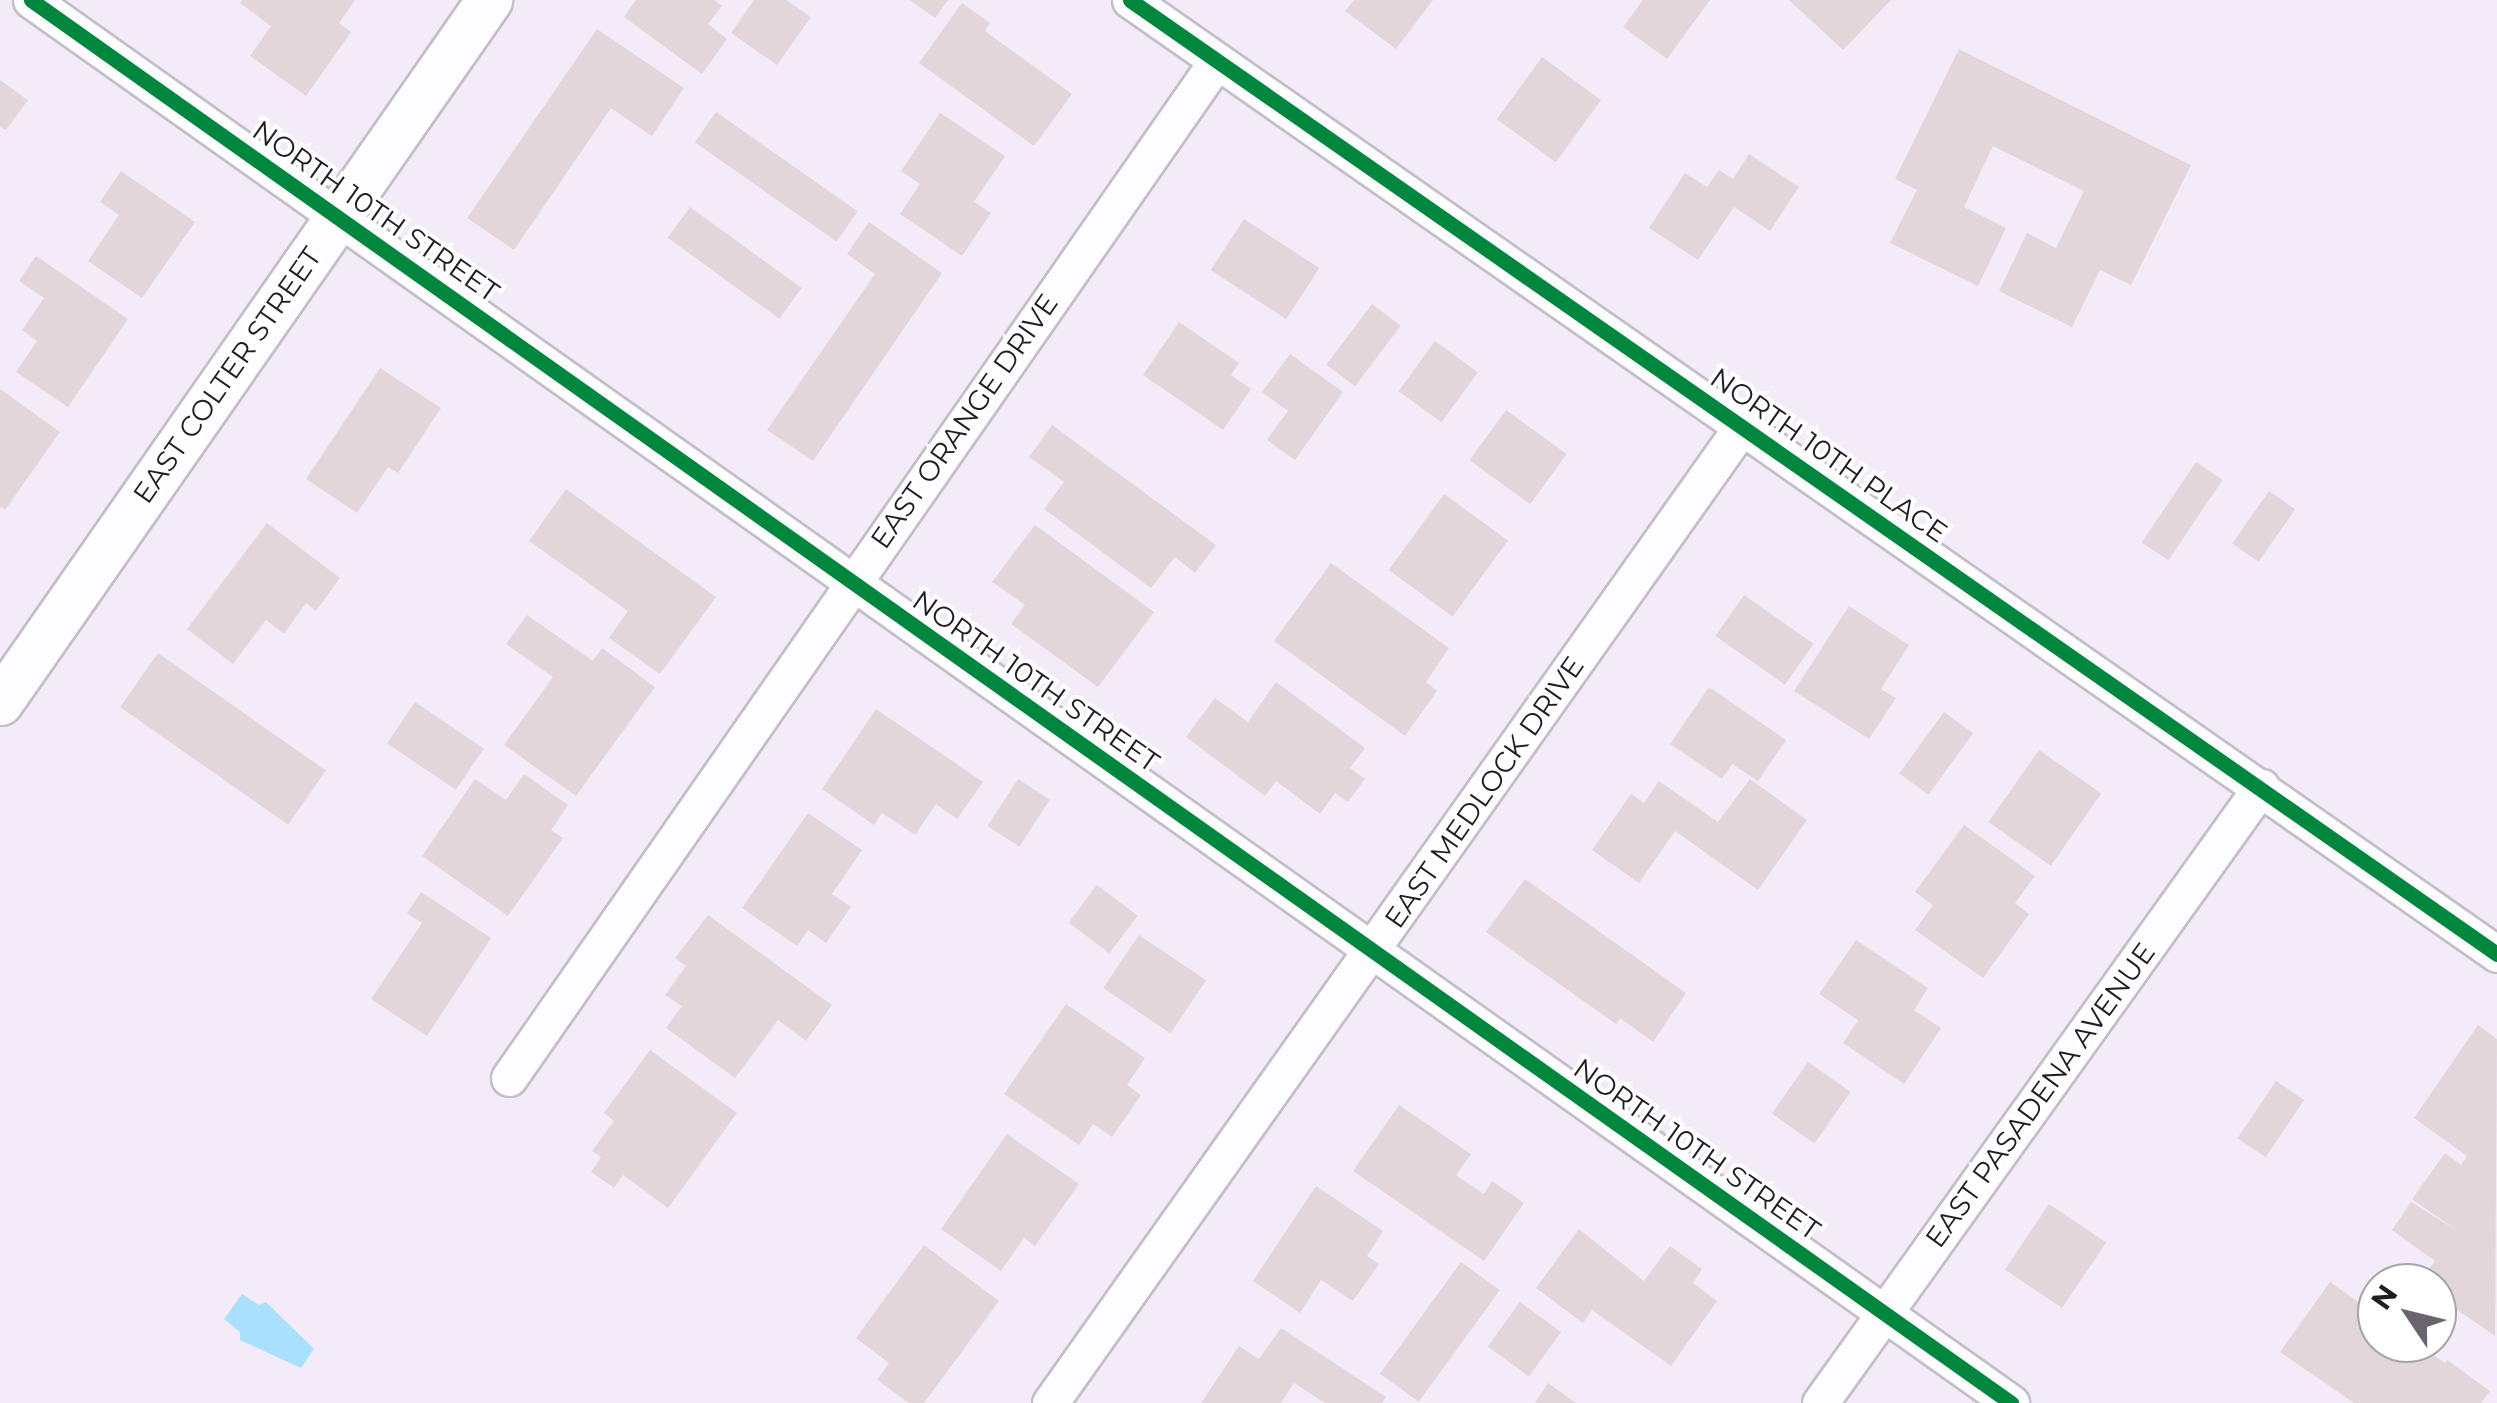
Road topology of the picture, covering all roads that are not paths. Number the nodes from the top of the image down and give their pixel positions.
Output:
1 (31, 0) edge
2 (489, 0) edge
3 (1130, 0) edge
4 (1217, 61) junction
5 (338, 214) junction
6 (1743, 424) junction
7 (852, 581) junction
8 (0, 702) edge
9 (2261, 787) junction
10 (1372, 950) junction
11 (2497, 954) edge
12 (509, 1078) dead end
13 (1884, 1312) junction
14 (1050, 1403) edge
15 (1820, 1403) edge
16 (2011, 1403) edge

1 - 5 street, NORTH 10TH STREET
2 - 5 street, EAST COLTER STREET
3 - 4 street, NORTH 10TH PLACE
4 - 6 street, NORTH 10TH PLACE
4 - 7 street, EAST ORANGE DRIVE
5 - 7 street, NORTH 10TH STREET
5 - 8 street, EAST COLTER STREET
6 - 9 street, NORTH 10TH PLACE
6 - 10 street, EAST MEDLOCK DRIVE
7 - 10 street, NORTH 10TH STREET
7 - 12 street, EAST ORANGE DRIVE
9 - 11 street, NORTH 10TH PLACE
9 - 13 street, EAST PASADENA AVENUE
10 - 13 street, NORTH 10TH STREET
10 - 14 street, EAST MEDLOCK DRIVE
13 - 15 street, EAST PASADENA AVENUE
13 - 16 street, NORTH 10TH STREET

